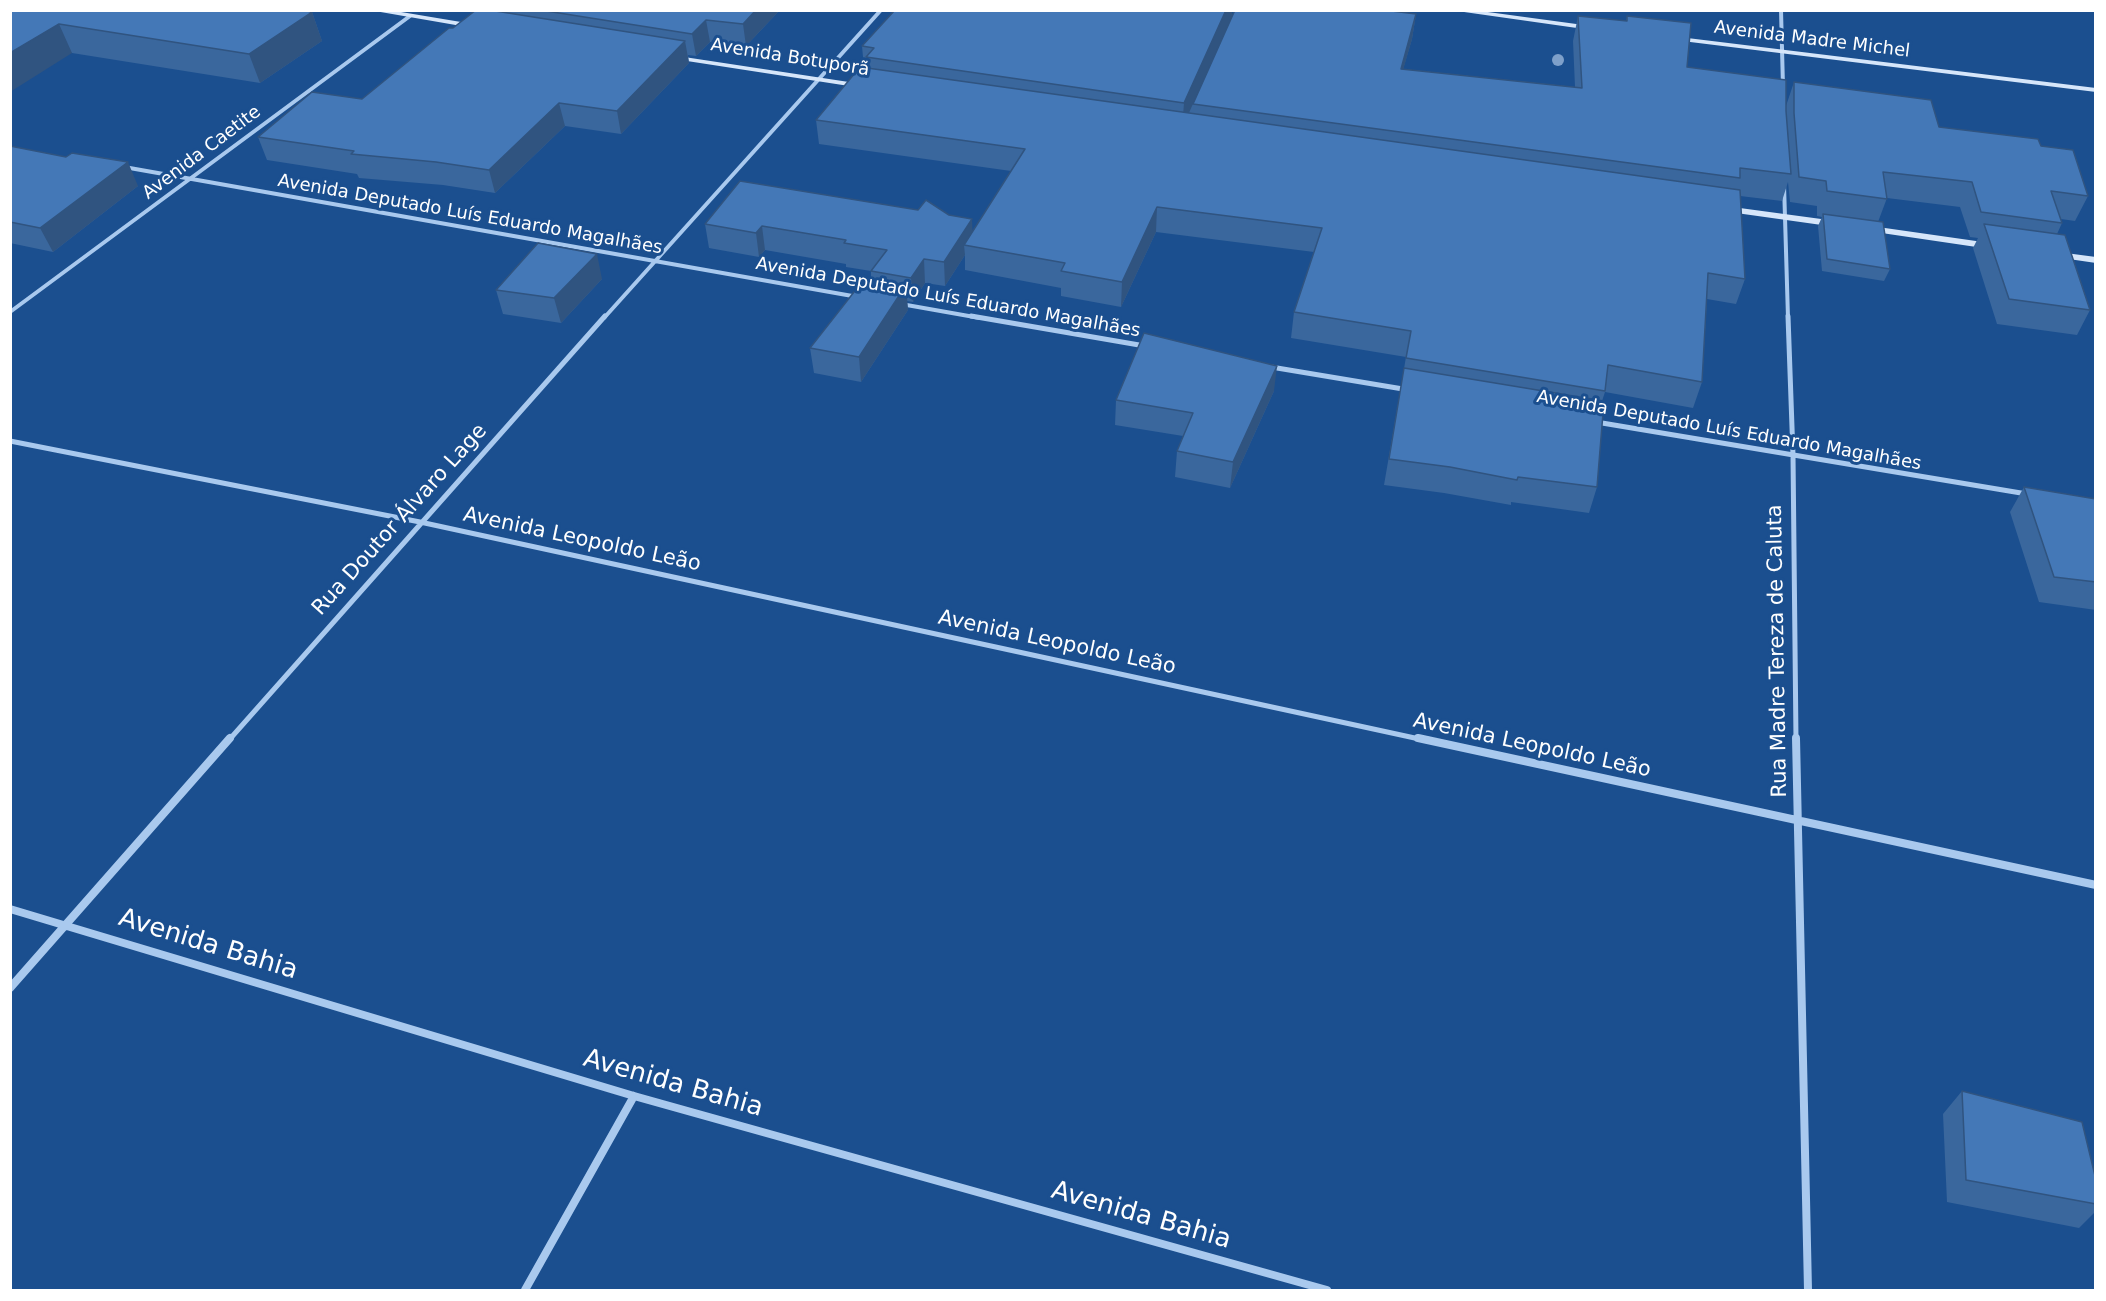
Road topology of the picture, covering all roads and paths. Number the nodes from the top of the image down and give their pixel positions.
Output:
1 (372, 10) edge
2 (881, 10) edge
3 (1452, 10) edge
4 (1780, 10) edge
5 (410, 16) junction
6 (477, 27) edge
7 (1606, 30) edge
8 (1665, 37) edge
9 (1783, 52) junction
10 (670, 57) edge
11 (821, 80) junction
12 (868, 87) edge
13 (2096, 90) edge
14 (1782, 94) edge
15 (111, 165) edge
16 (1784, 172) edge
17 (190, 179) junction
18 (1716, 208) edge
19 (1787, 218) junction
20 (1846, 226) edge
21 (1858, 228) edge
22 (2000, 247) edge
23 (2043, 253) edge
24 (2096, 260) edge
25 (653, 262) junction
26 (864, 298) edge
27 (900, 304) edge
28 (10, 312) edge
29 (1146, 346) edge
30 (1264, 366) edge
31 (1417, 392) edge
32 (1593, 421) edge
33 (10, 441) edge
34 (1793, 455) junction
35 (2037, 496) edge
36 (420, 522) junction
37 (1797, 821) junction
38 (2096, 885) edge
39 (10, 909) edge
40 (66, 924) junction
41 (10, 988) edge
42 (634, 1096) junction
43 (525, 1290) edge
44 (1327, 1290) edge
45 (1808, 1290) edge

1 - 5 street
2 - 11 street, Rua Doutor Álvaro Lage
3 - 7 street
4 - 9 street
5 - 6 street
5 - 17 street, Avenida Caetite
8 - 9 street, Avenida Madre Michel
9 - 13 street, Avenida Madre Michel
9 - 14 street
10 - 11 street, Avenida Botuporã
11 - 12 street, Avenida Botuporã
11 - 25 street, Rua Doutor Álvaro Lage
15 - 17 street, Avenida Deputado Luís Eduardo Magalhães
16 - 19 street, Rua Madre Tereza de Caluta
17 - 25 street, Avenida Deputado Luís Eduardo Magalhães
17 - 28 street, Avenida Caetite
18 - 19 street
19 - 20 street
19 - 34 street, Rua Madre Tereza de Caluta
21 - 22 street
23 - 24 street
25 - 26 street, Avenida Deputado Luís Eduardo Magalhães
25 - 36 street, Rua Doutor Álvaro Lage
27 - 29 street, Avenida Deputado Luís Eduardo Magalhães
30 - 31 street
32 - 34 street, Avenida Deputado Luís Eduardo Magalhães
33 - 36 street, Avenida Leopoldo Leão
34 - 35 street, Avenida Deputado Luís Eduardo Magalhães
34 - 37 street, Rua Madre Tereza de Caluta
36 - 37 street, Avenida Leopoldo Leão
36 - 40 street, Rua Doutor Álvaro Lage
37 - 38 street, Avenida Leopoldo Leão
37 - 45 street, Rua Madre Tereza de Caluta
39 - 40 street, Avenida Bahia
40 - 41 street, Rua Doutor Álvaro Lage
40 - 42 street, Avenida Bahia
42 - 43 street
42 - 44 street, Avenida Bahia

